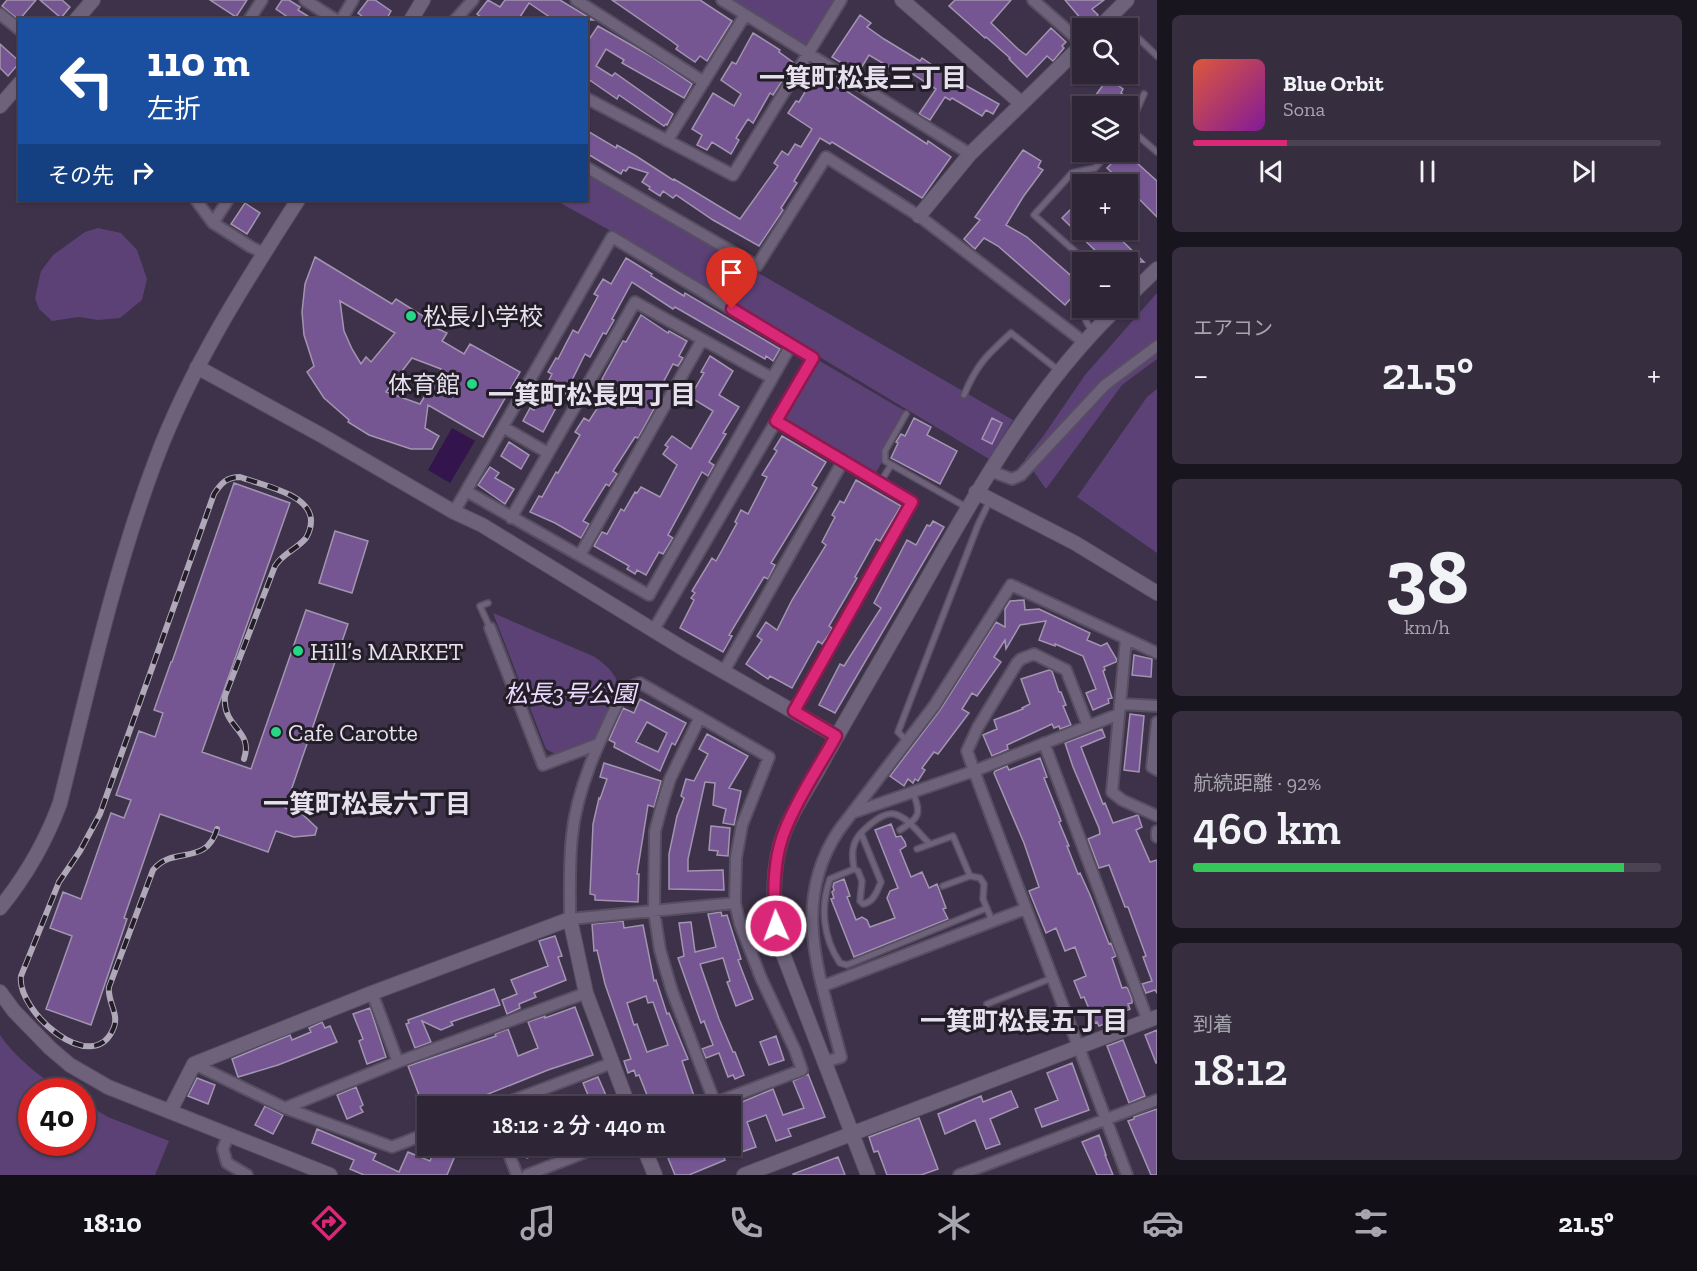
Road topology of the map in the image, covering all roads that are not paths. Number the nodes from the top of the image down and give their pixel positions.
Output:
1 (93, 0) edge
2 (262, 0) edge
3 (305, 0) edge
4 (353, 0) edge
5 (423, 0) edge
6 (473, 0) edge
7 (576, 0) edge
8 (722, 0) edge
9 (842, 0) edge
10 (902, 0) edge
11 (1033, 0) edge
12 (1127, 0) edge
13 (0, 14) edge
14 (745, 15) junction
15 (78, 18) edge
16 (250, 18) edge
17 (335, 18) edge
18 (340, 18) edge
19 (412, 18) edge
20 (457, 18) edge
21 (1109, 18) edge
22 (18, 28) edge
23 (1072, 34) edge
24 (1138, 38) edge
25 (1072, 54) edge
26 (807, 55) junction
27 (1157, 56) edge
28 (704, 82) junction
29 (18, 86) edge
30 (1144, 94) dead end
31 (588, 100) edge
32 (1021, 103) junction
33 (0, 105) edge
34 (1138, 108) edge
35 (1138, 136) edge
36 (668, 141) junction
37 (1157, 152) edge
38 (970, 154) junction
39 (1100, 162) edge
40 (588, 168) edge
41 (197, 201) edge
42 (227, 201) edge
43 (297, 201) edge
44 (919, 216) junction
45 (213, 223) junction
46 (1076, 252) edge
47 (264, 253) junction
48 (1157, 269) edge
49 (1138, 287) edge
50 (1085, 318) edge
51 (1107, 318) edge
52 (1088, 337) junction
53 (702, 340) junction
54 (791, 345) junction
55 (1157, 346) edge
56 (197, 367) junction
57 (1059, 371) junction
58 (772, 378) junction
59 (964, 394) dead end
60 (906, 414) dead end
61 (776, 421) junction
62 (503, 427) junction
63 (548, 453) junction
64 (843, 461) junction
65 (891, 465) junction
66 (990, 471) junction
67 (880, 483) junction
68 (466, 491) junction
69 (976, 492) junction
70 (991, 499) junction
71 (968, 507) junction
72 (454, 512) junction
73 (511, 518) junction
74 (580, 555) junction
75 (1157, 593) edge
76 (488, 603) dead end
77 (490, 628) joint
78 (653, 631) junction
79 (1126, 639) junction
80 (1157, 653) edge
81 (724, 671) junction
82 (1157, 706) edge
83 (1119, 709) junction
84 (794, 711) junction
85 (700, 717) junction
86 (1157, 722) edge
87 (1088, 726) junction
88 (836, 736) junction
89 (907, 741) junction
90 (1044, 743) junction
91 (598, 744) junction
92 (1157, 770) edge
93 (974, 771) junction
94 (913, 792) junction
95 (852, 813) junction
96 (1157, 816) edge
97 (909, 824) junction
98 (900, 830) dead end
99 (1157, 831) edge
100 (861, 833) junction
101 (1157, 837) edge
102 (930, 844) junction
103 (917, 849) dead end
104 (854, 869) junction
105 (970, 876) junction
106 (944, 886) dead end
107 (735, 903) junction
108 (0, 908) edge
109 (987, 908) junction
110 (1025, 909) junction
111 (654, 910) junction
112 (570, 919) junction
113 (993, 921) junction
114 (1053, 978) junction
115 (823, 986) junction
116 (0, 992) edge
117 (372, 993) junction
118 (586, 993) junction
119 (987, 1004) dead end
120 (1153, 1019) edge
121 (1080, 1047) junction
122 (399, 1062) junction
123 (825, 1062) junction
124 (612, 1063) junction
125 (194, 1064) junction
126 (524, 1096) edge
127 (625, 1096) edge
128 (706, 1096) edge
129 (733, 1096) edge
130 (1157, 1100) edge
131 (285, 1108) junction
132 (170, 1112) junction
133 (1106, 1119) junction
134 (230, 1134) junction
135 (851, 1134) junction
136 (417, 1137) edge
137 (510, 1156) edge
138 (575, 1156) edge
139 (648, 1156) edge
140 (247, 1175) edge
141 (330, 1175) edge
142 (517, 1175) edge
143 (527, 1175) edge
144 (655, 1175) edge
145 (744, 1175) edge
146 (868, 1175) edge
147 (959, 1175) edge
148 (1127, 1175) edge

1 - 15 street
2 - 16 street
3 - 17 street
4 - 18 street
5 - 19 street
6 - 20 street
7 - 28 street
8 - 14 street
9 - 26 street
10 - 32 street
11 - 23 street
12 - 21 street
13 - 22 street
14 - 26 street
14 - 28 street
24 - 27 lane
25 - 32 street
26 - 36 street
26 - 38 street
28 - 36 street
29 - 33 street
30 - 34 lane
31 - 36 street
32 - 38 street
35 - 37 lane
38 - 44 street
39 - 46 lane
40 - 44 street
41 - 45 street
42 - 45 street
43 - 47 street
44 - 52 street
45 - 47 street
47 - 56 street
48 - 49 street
50 - 52 lane
51 - 52 street
52 - 57 street
53 - 58 street
53 - 63 street
53 - 74 street
54 - 58 street
54 - 61 street
54 - 62 street
55 - 66 street
56 - 72 street
56 - 108 street
57 - 59 lane
57 - 66 street
58 - 74 street
60 - 65 lane
61 - 64 street
61 - 78 street
62 - 63 street
62 - 68 street
63 - 73 street
64 - 67 street
64 - 81 street
65 - 67 lane
65 - 71 lane
66 - 69 street
67 - 84 street
68 - 72 street
68 - 73 street
69 - 70 street
69 - 71 street
70 - 75 street
70 - 89 lane
71 - 88 street
72 - 78 street
73 - 74 street
76 - 77 lane
77 - 91 street
78 - 81 street
79 - 80 street
79 - 83 street
79 - 89 street
81 - 84 street
82 - 83 street
83 - 87 street
83 - 96 street
84 - 88 street
85 - 91 street
85 - 107 street
85 - 111 street
86 - 92 street
87 - 90 street
87 - 93 street
88 - 123 street
89 - 95 street
90 - 93 street
90 - 120 street
91 - 112 street
93 - 94 street
93 - 110 street
94 - 95 street
94 - 97 lane
95 - 115 street
97 - 98 lane
97 - 100 lane
97 - 102 lane
99 - 101 street
100 - 104 lane
100 - 104 lane
102 - 103 lane
102 - 105 lane
104 - 109 lane
105 - 106 lane
105 - 109 lane
107 - 111 street
107 - 129 street
109 - 113 lane
110 - 113 street
110 - 114 street
111 - 112 street
111 - 128 street
112 - 117 street
112 - 118 street
113 - 115 street
114 - 119 lane
114 - 121 street
115 - 123 street
116 - 132 street
117 - 122 street
117 - 125 street
118 - 122 street
118 - 124 street
120 - 121 street
121 - 133 street
121 - 135 street
122 - 131 street
123 - 135 street
124 - 126 street
124 - 127 street
125 - 131 street
125 - 132 street
130 - 133 street
131 - 136 street
132 - 134 street
133 - 147 street
133 - 148 street
134 - 140 street
134 - 141 street
135 - 145 street
135 - 146 street
137 - 142 street
138 - 143 street
139 - 144 street

